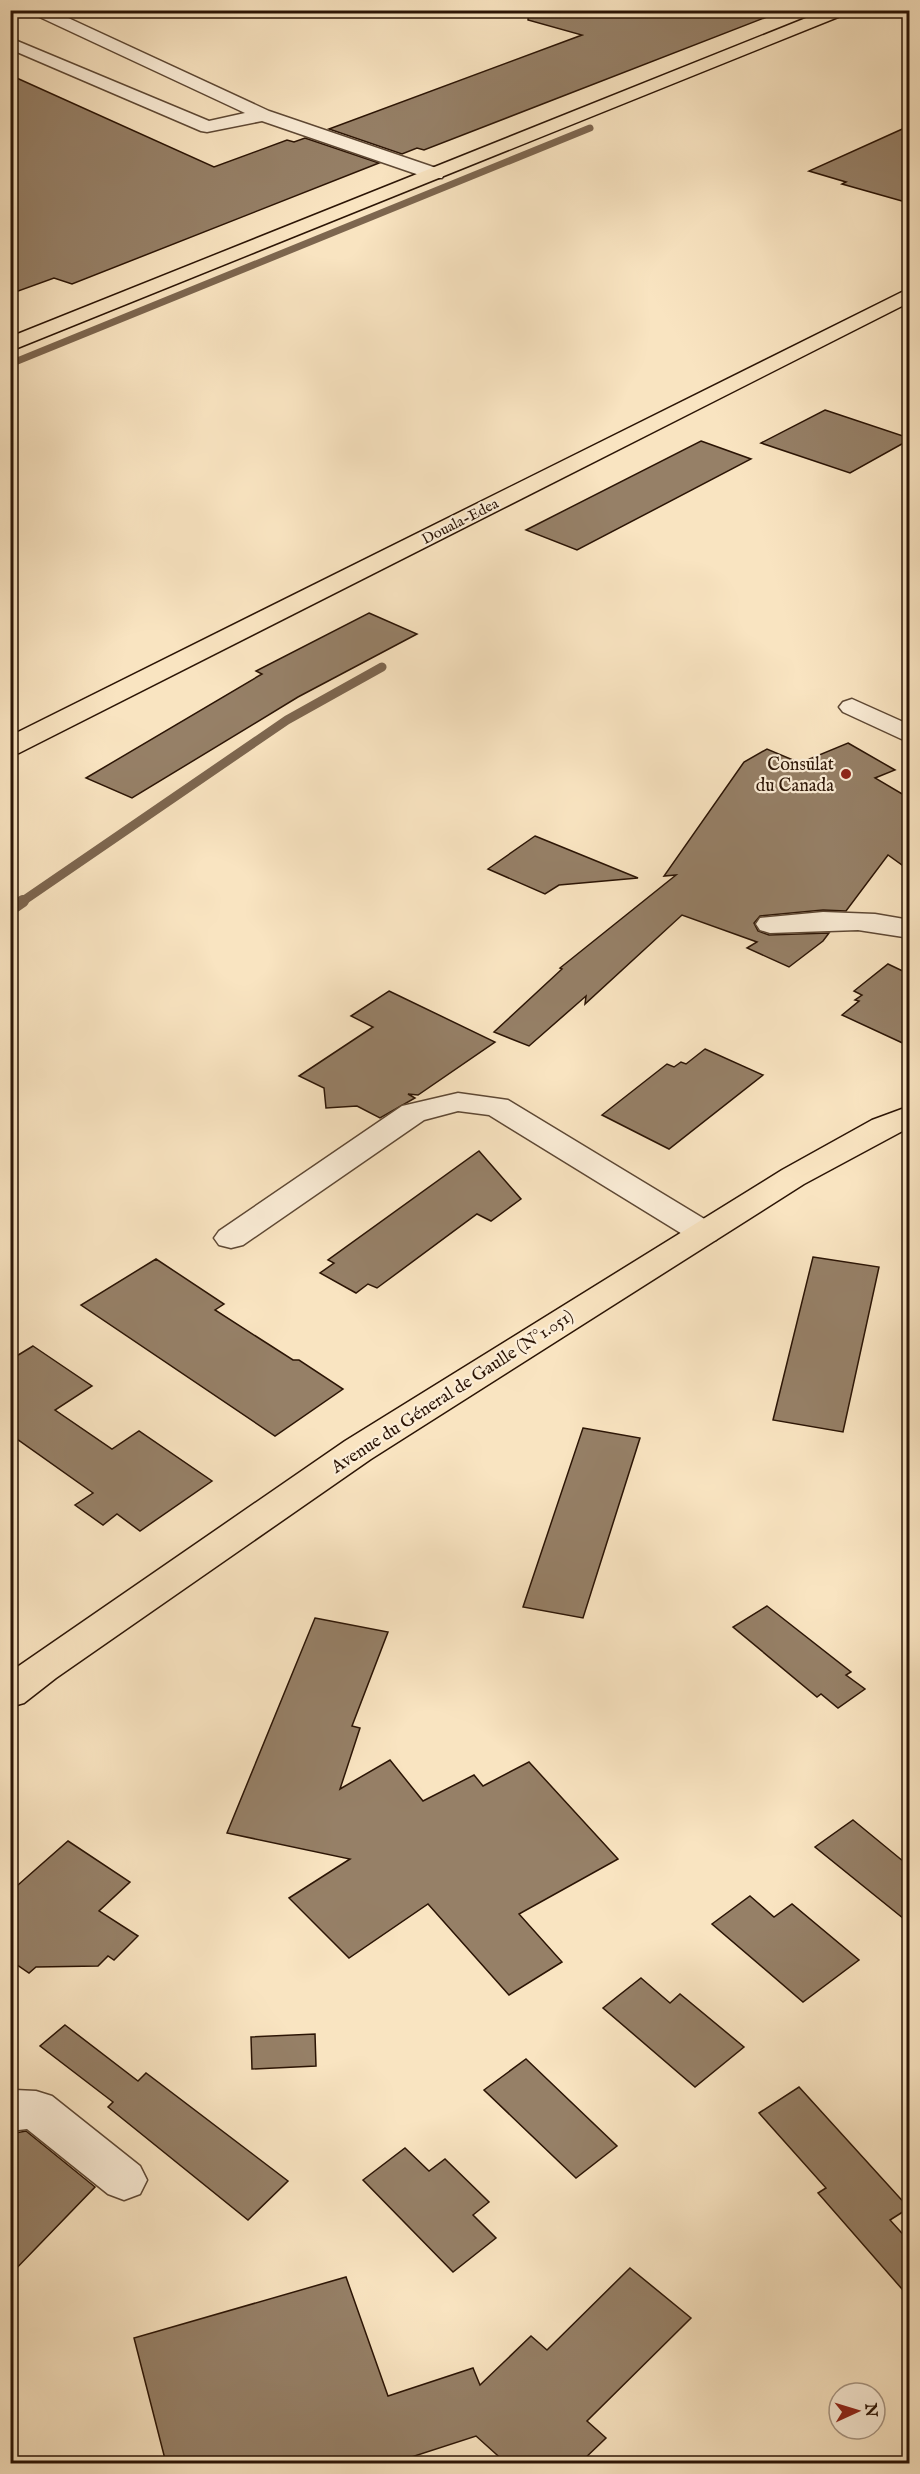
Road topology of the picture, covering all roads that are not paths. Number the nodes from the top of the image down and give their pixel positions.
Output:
1 (37, 10) edge
2 (842, 10) edge
3 (10, 43) edge
4 (263, 115) junction
5 (435, 174) junction
6 (909, 294) edge
7 (10, 345) edge
8 (852, 707) dead end
9 (909, 735) edge
10 (10, 747) edge
11 (770, 924) dead end
12 (909, 929) edge
13 (909, 1114) edge
14 (704, 1233) junction
15 (231, 1238) dead end
16 (10, 1693) edge
17 (10, 2112) edge
18 (124, 2180) dead end

1 - 4 street
2 - 5 main road
3 - 4 street
4 - 5 street
5 - 7 main road
6 - 10 main road, Douala-Edea
8 - 9 street
11 - 12 street
13 - 14 main road, Avenue du Géneral de Gaulle (N°1.051)
14 - 15 street
14 - 16 main road, Avenue du Géneral de Gaulle (N°1.051)
17 - 18 street

